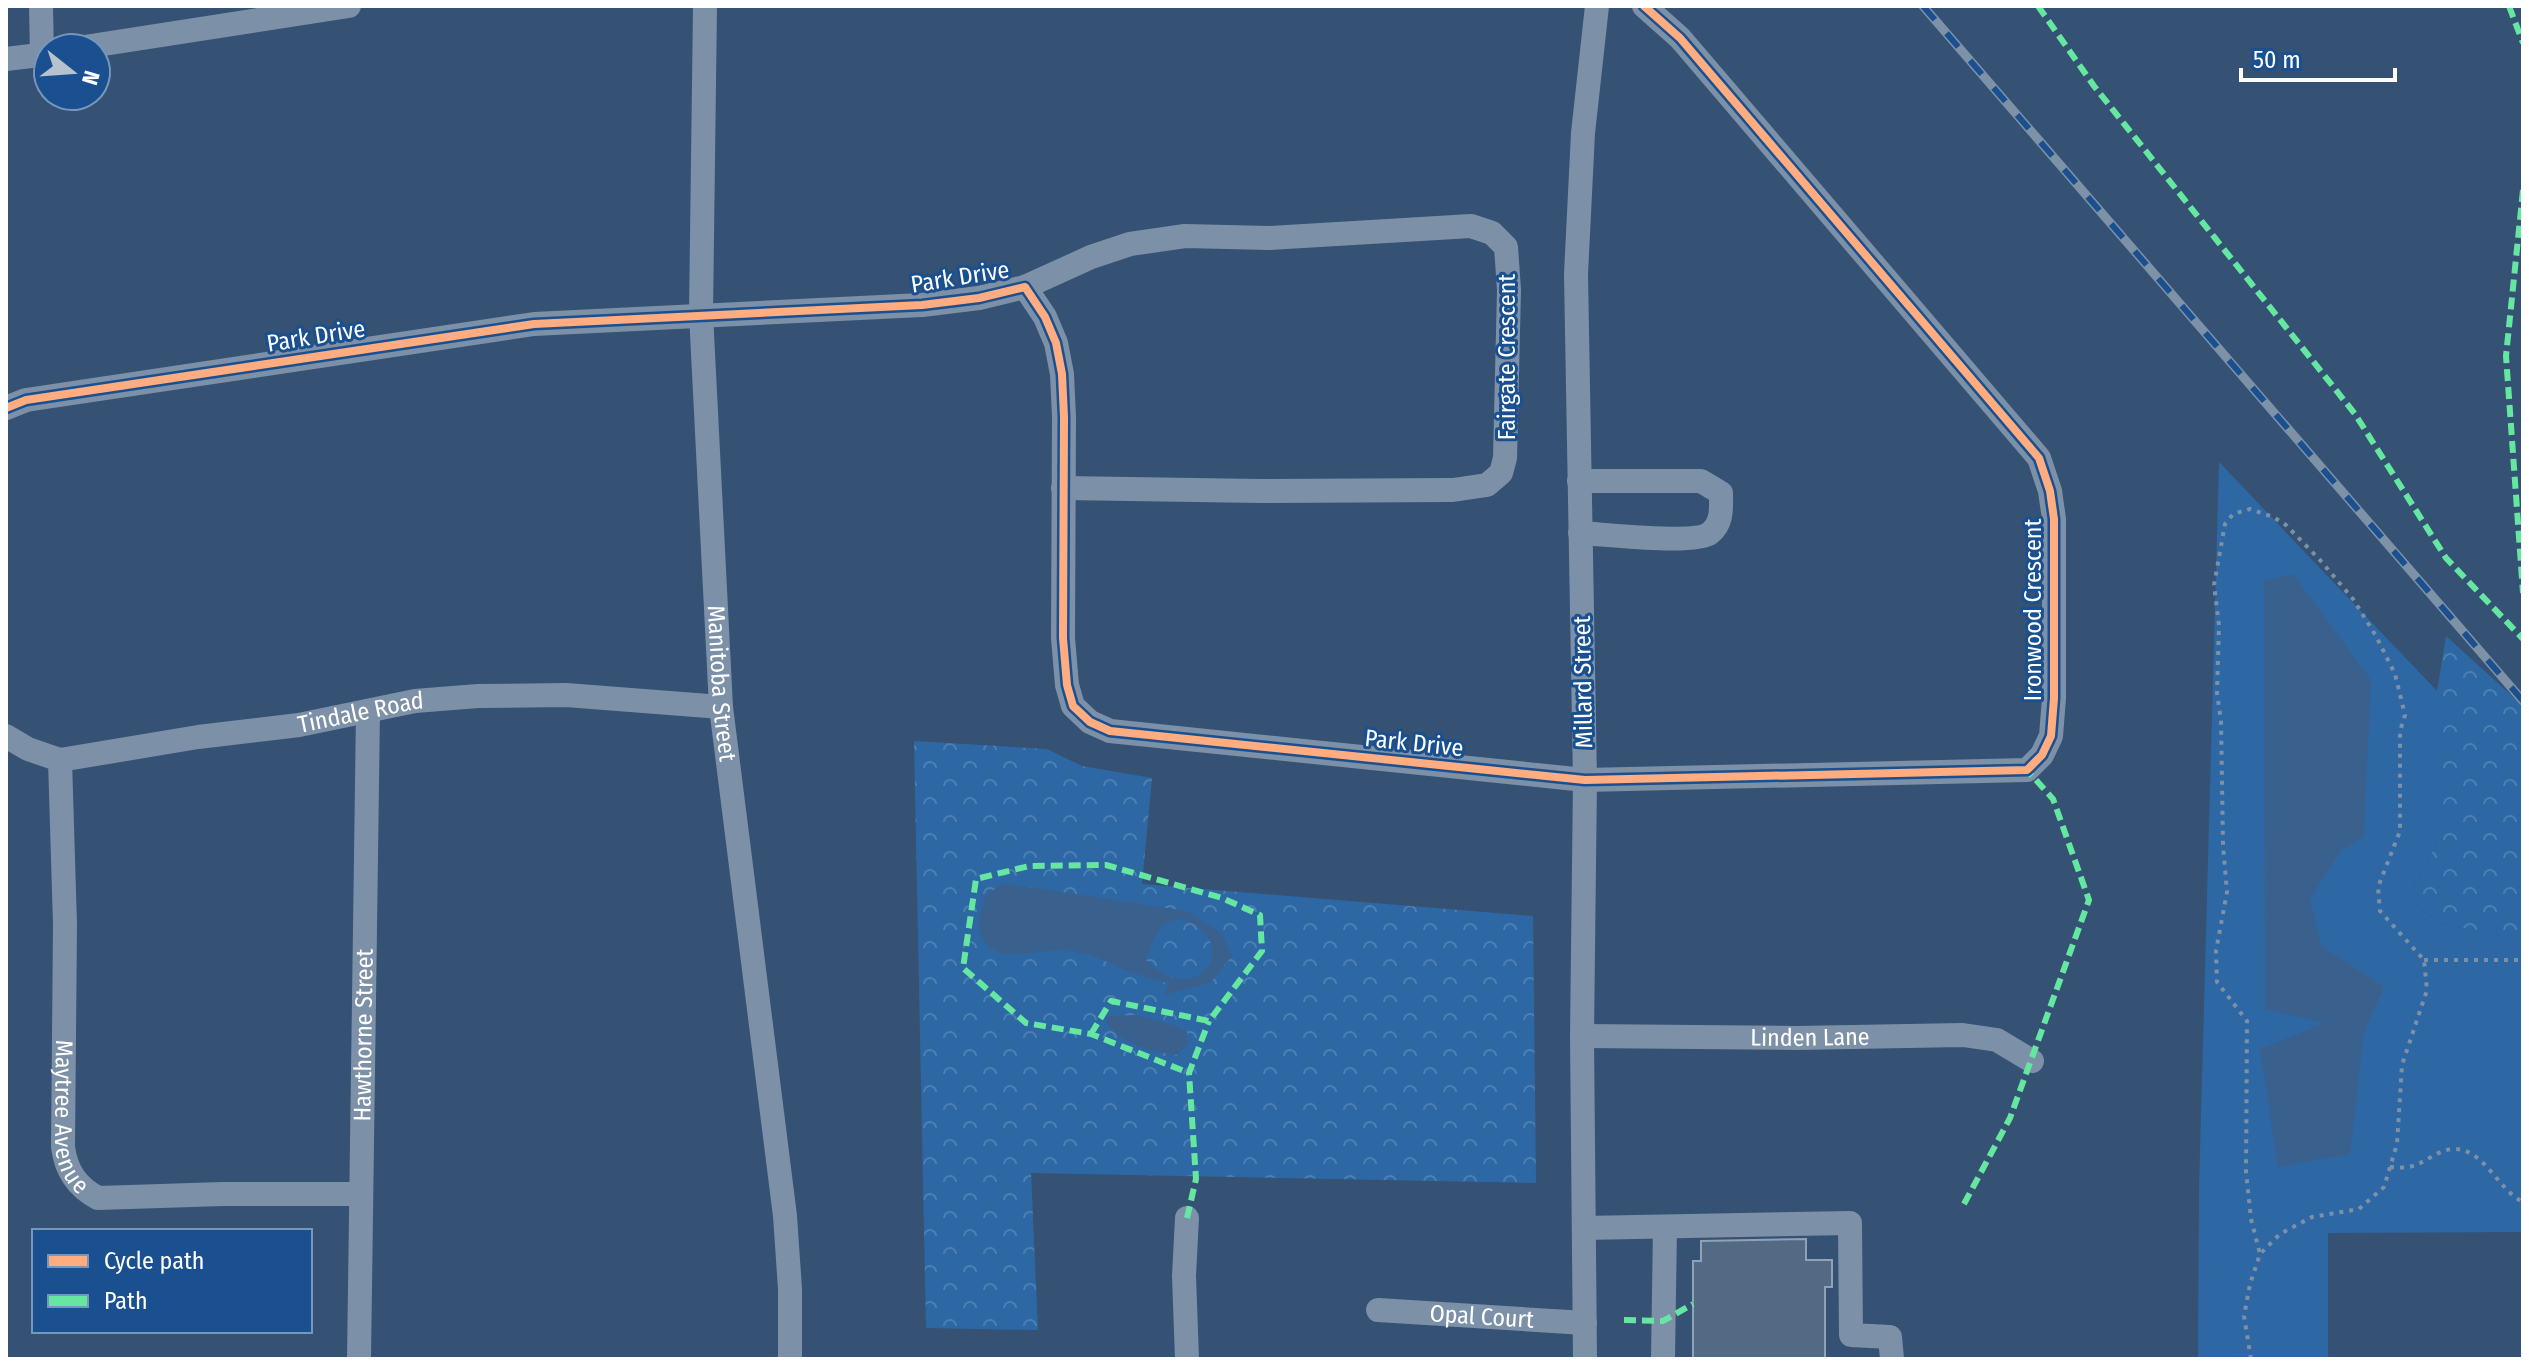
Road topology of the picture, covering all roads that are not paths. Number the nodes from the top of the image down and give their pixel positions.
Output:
1 (41, 6) edge
2 (349, 6) edge
3 (705, 6) edge
4 (1597, 6) edge
5 (1644, 6) edge
6 (258, 12) edge
7 (43, 32) edge
8 (112, 41) edge
9 (32, 56) edge
10 (6, 59) edge
11 (1025, 287) junction
12 (701, 314) junction
13 (6, 408) edge
14 (1579, 481) junction
15 (1063, 488) junction
16 (1580, 533) junction
17 (721, 707) junction
18 (368, 712) junction
19 (6, 736) edge
20 (60, 760) junction
21 (1585, 780) junction
22 (1582, 1036) junction
23 (2032, 1061) dead end
24 (361, 1194) junction
25 (1187, 1218) dead end
26 (1665, 1227) junction
27 (1584, 1228) junction
28 (1378, 1310) dead end
29 (1585, 1323) junction
30 (359, 1359) edge
31 (790, 1359) edge
32 (1187, 1359) edge
33 (1585, 1359) edge
34 (1663, 1359) edge
35 (1892, 1359) edge

1 - 7 street
2 - 6 street
3 - 12 street, Manitoba Street
4 - 14 street, Millard Street
5 - 21 street, Ironwood Crescent
6 - 8 street
9 - 10 street
11 - 12 street, Park Drive
11 - 15 street, Park Drive
11 - 15 street, Fairgate Crescent
12 - 13 street, Park Drive
12 - 17 street, Manitoba Street
14 - 16 street, Millard Street
14 - 16 street
15 - 21 street, Park Drive
16 - 21 street, Millard Street
17 - 18 street, Tindale Road
17 - 31 street, Manitoba Street
18 - 20 street, Tindale Road
18 - 24 street, Hawthorne Street
19 - 20 street
20 - 24 street, Maytree Avenue
21 - 22 street, Millard Street
22 - 23 street, Linden Lane
22 - 27 street, Millard Street
24 - 30 street, Hawthorne Street
25 - 32 street
26 - 27 street
26 - 34 street
26 - 35 street
27 - 29 street, Millard Street
28 - 29 street, Opal Court
29 - 33 street, Millard Street

